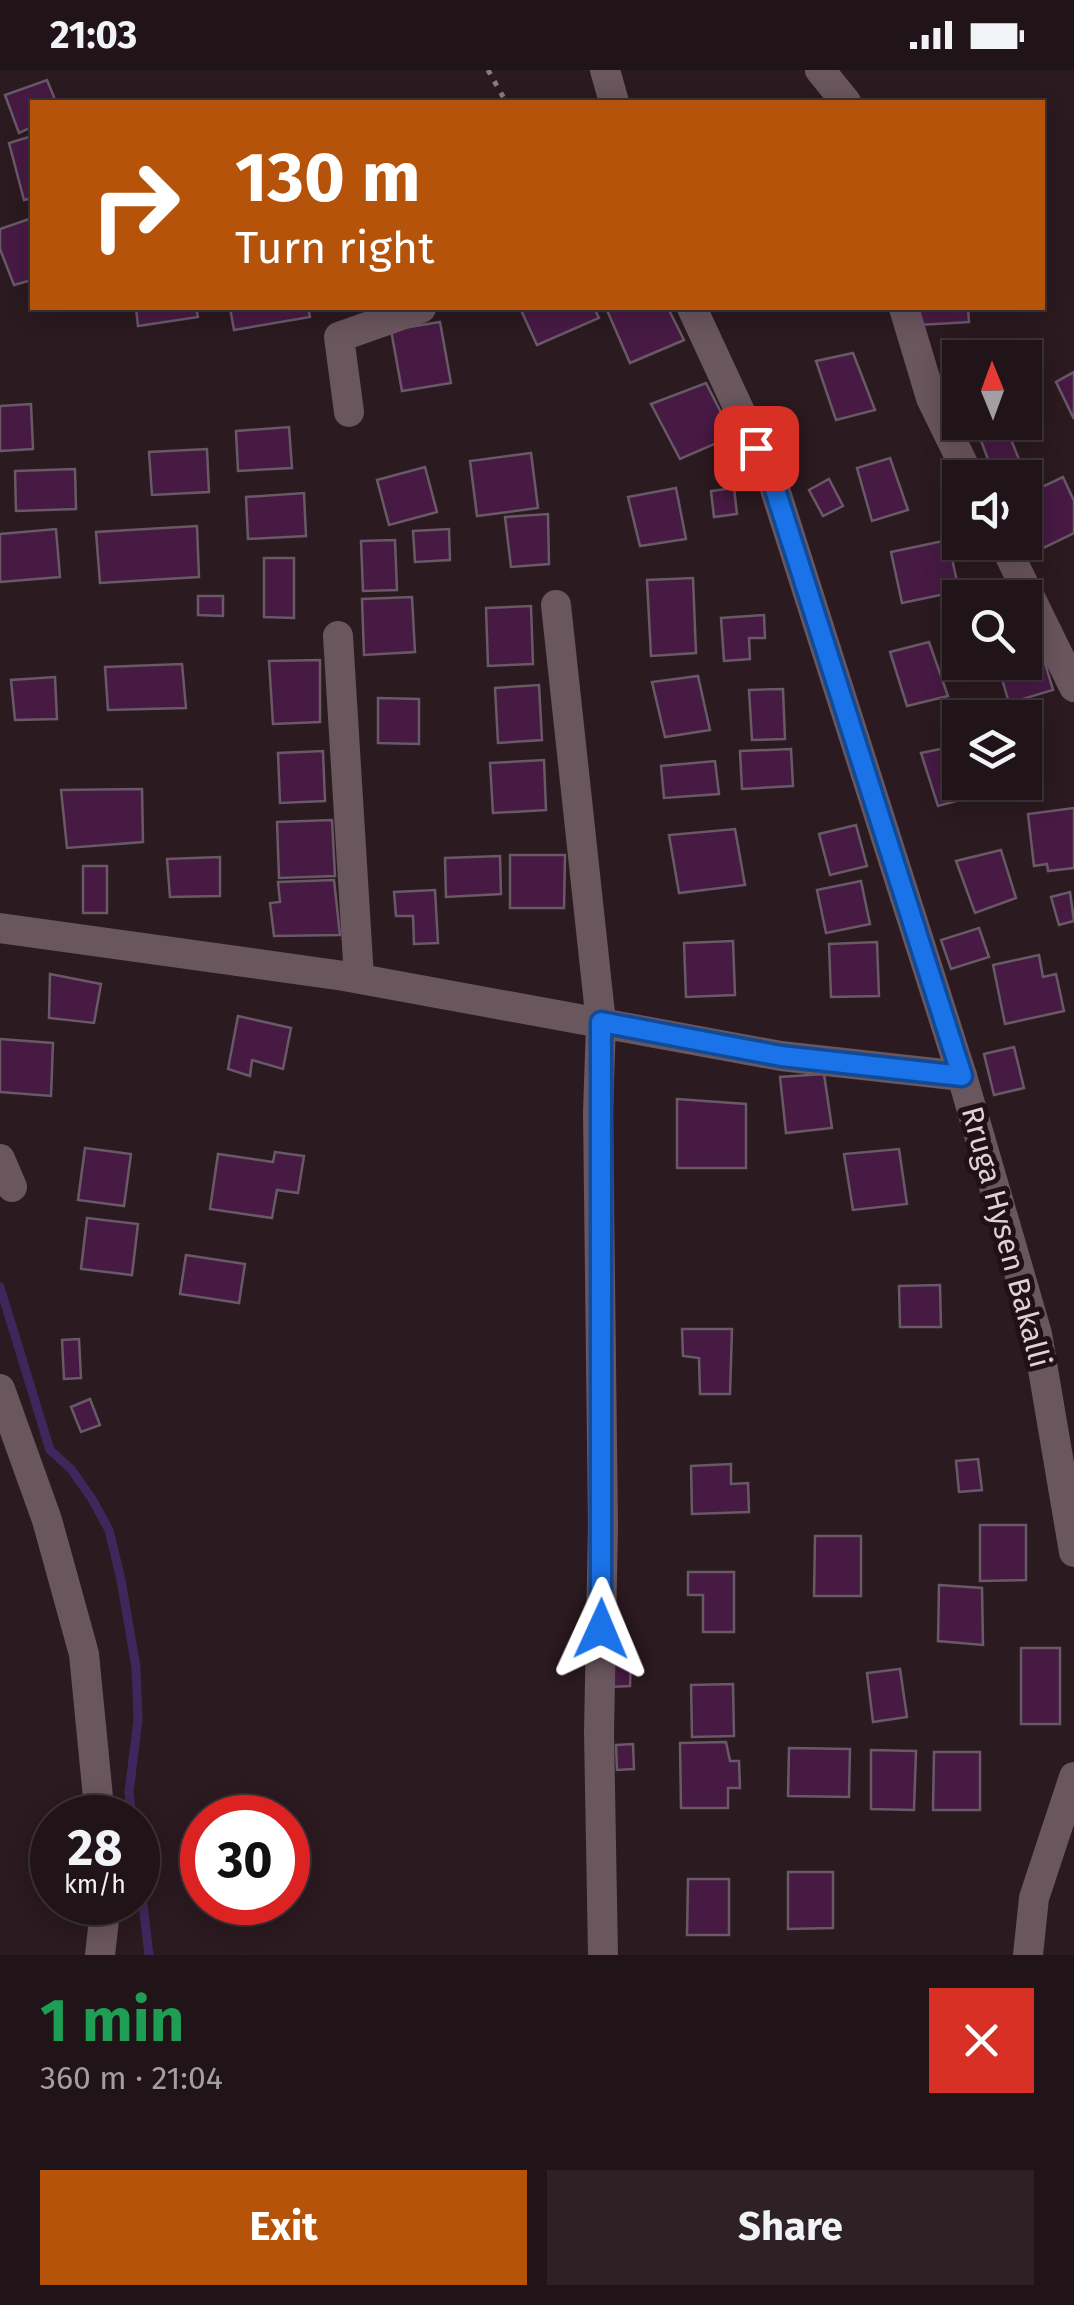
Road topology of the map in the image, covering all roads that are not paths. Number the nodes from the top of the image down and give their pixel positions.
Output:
1 (605, 70) edge
2 (820, 70) edge
3 (613, 100) edge
4 (844, 100) edge
5 (415, 310) edge
6 (693, 310) edge
7 (905, 310) edge
8 (350, 412) dead end
9 (961, 460) edge
10 (1012, 560) edge
11 (556, 604) dead end
12 (338, 636) dead end
13 (1074, 688) edge
14 (0, 928) edge
15 (359, 978) junction
16 (601, 1022) junction
17 (962, 1076) junction
18 (0, 1390) edge
19 (10, 1443) edge
20 (1074, 1552) edge
21 (1074, 1777) edge
22 (98, 1795) edge
23 (103, 1925) edge
24 (100, 1955) edge
25 (603, 1955) edge
26 (1028, 1955) edge

1 - 3 street
2 - 4 street
5 - 8 street
6 - 17 street, Rruga Hysen Bakalli
7 - 9 street
10 - 13 street
11 - 16 street
12 - 15 street
14 - 15 street
15 - 16 street
16 - 17 street
16 - 25 street
17 - 20 street, Rruga Hysen Bakalli
18 - 19 street
19 - 22 street
21 - 26 street
23 - 24 street

